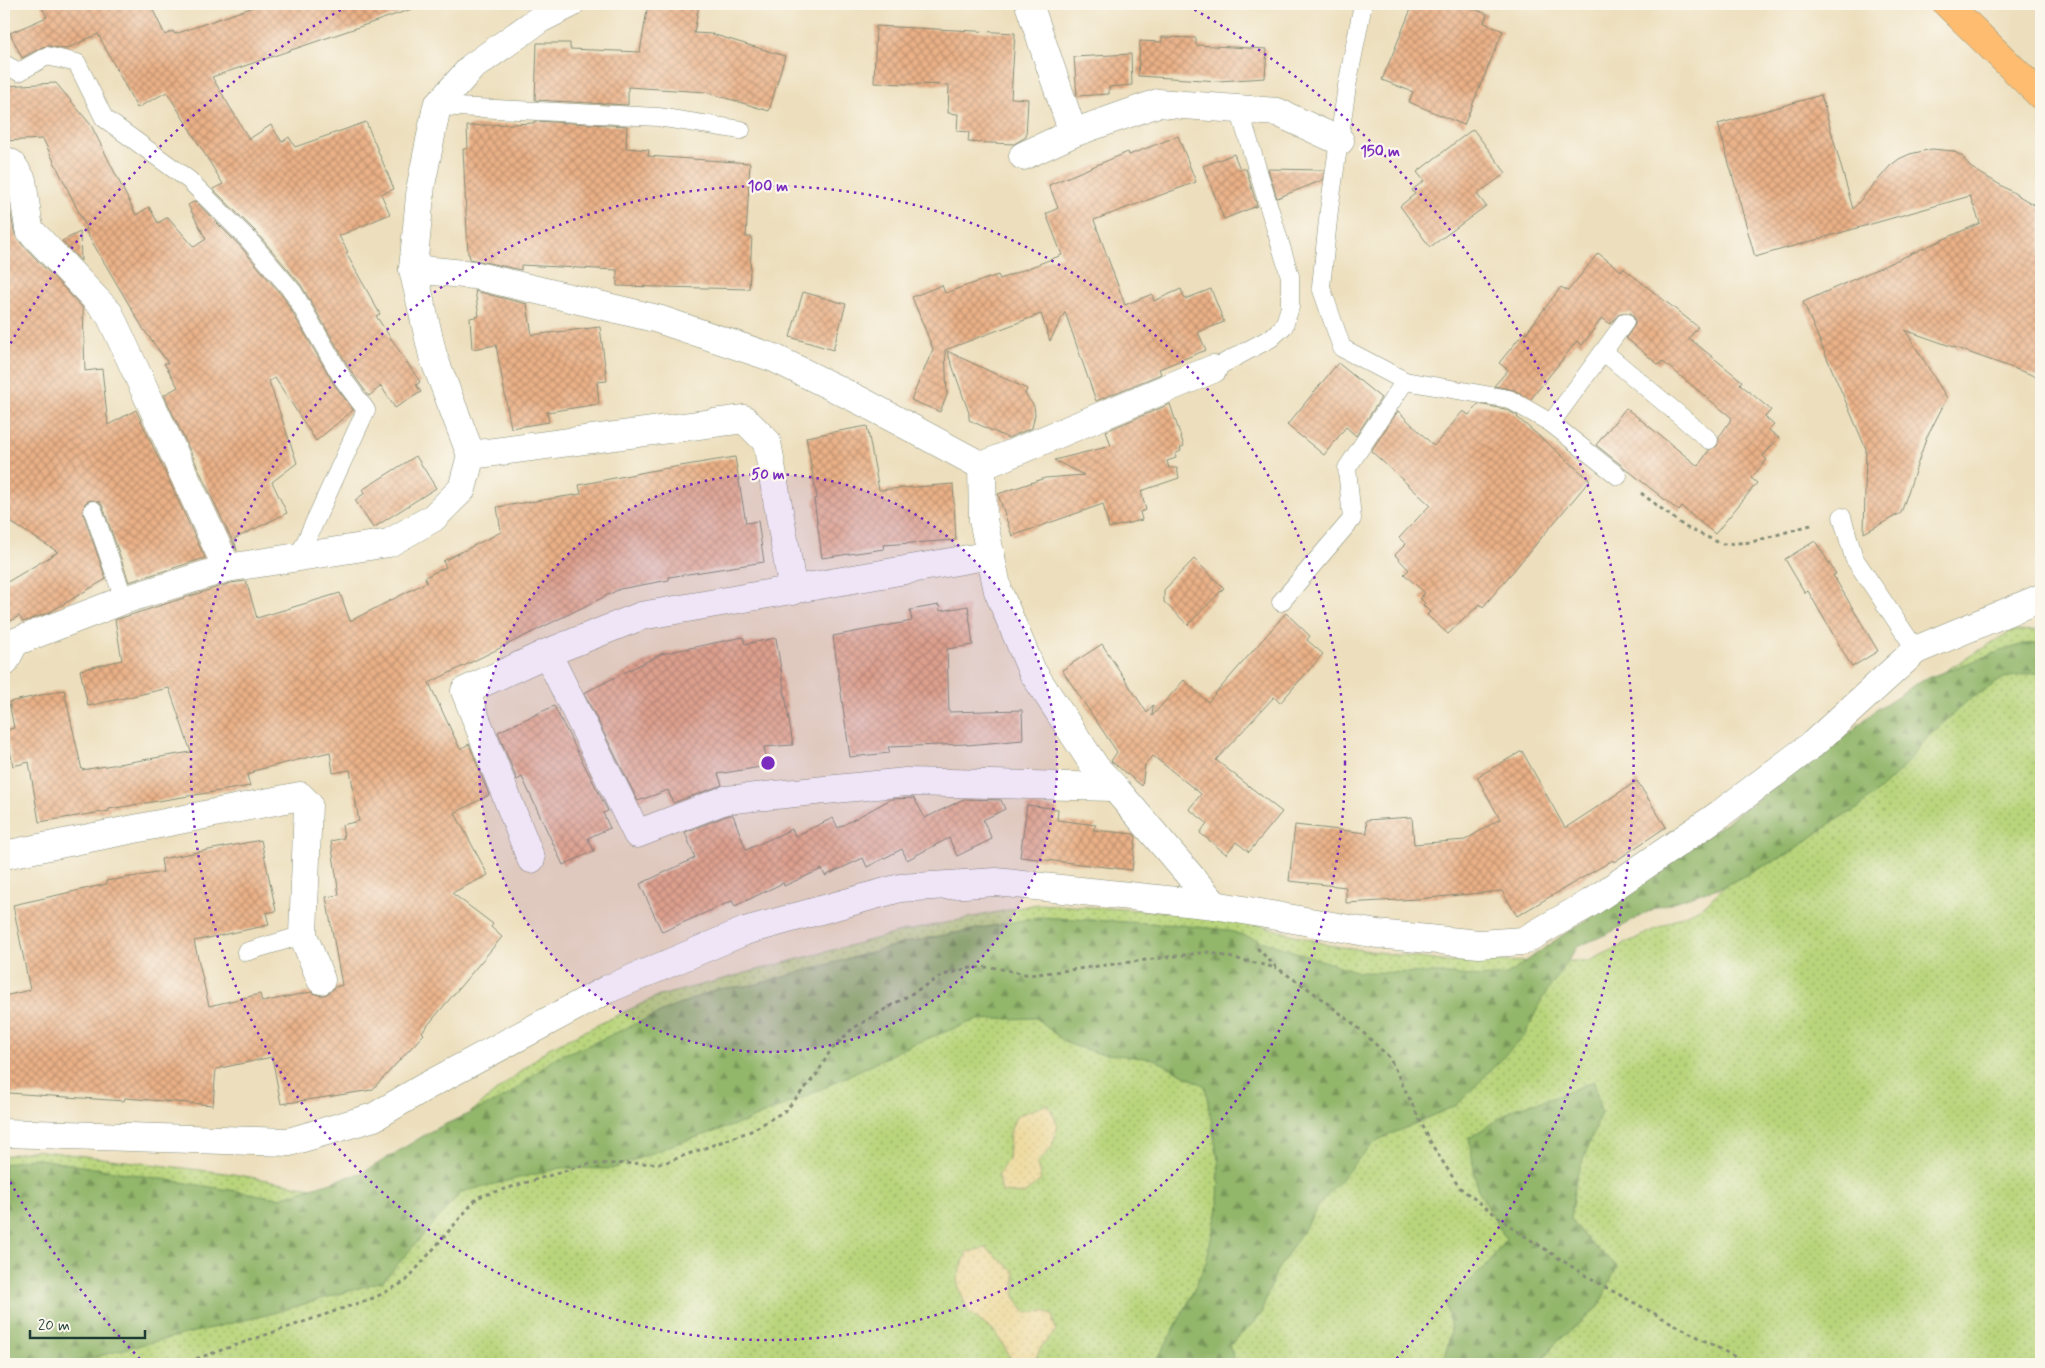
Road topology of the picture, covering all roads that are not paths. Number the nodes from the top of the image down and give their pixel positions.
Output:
1 (570, 4) edge
2 (1029, 4) edge
3 (1363, 4) edge
4 (1947, 4) edge
5 (4, 64) edge
6 (2041, 96) edge
7 (437, 106) junction
8 (1239, 109) junction
9 (741, 130) dead end
10 (1073, 133) junction
11 (1340, 141) junction
12 (1023, 156) dead end
13 (4, 160) edge
14 (413, 269) junction
15 (1625, 322) dead end
16 (1604, 352) junction
17 (1213, 370) joint
18 (1405, 381) junction
19 (1551, 423) junction
20 (1709, 440) dead end
21 (471, 455) junction
22 (982, 466) junction
23 (1618, 476) road end
24 (93, 510) dead end
25 (1842, 517) road end
26 (299, 556) junction
27 (991, 556) junction
28 (227, 568) junction
29 (793, 591) junction
30 (2041, 598) edge
31 (124, 600) junction
32 (1281, 602) dead end
33 (1916, 650) junction
34 (547, 653) junction
35 (4, 663) edge
36 (1114, 786) junction
37 (4, 855) edge
38 (531, 859) dead end
39 (1216, 905) junction
40 (303, 935) junction
41 (246, 952) dead end
42 (320, 980) dead end
43 (4, 1133) edge

1 - 7 street
2 - 10 street
3 - 11 lane
4 - 6 main road
5 - 26 lane
7 - 9 lane
7 - 14 street
8 - 10 street
8 - 11 street
8 - 17 lane
10 - 12 street
11 - 18 lane
13 - 28 street
14 - 21 street
14 - 22 street
15 - 16 lane
16 - 19 lane
16 - 20 lane
17 - 22 street
18 - 19 lane
18 - 32 lane
19 - 23 lane
21 - 26 street
21 - 29 street
22 - 27 street
24 - 31 lane
25 - 33 lane
26 - 28 street
27 - 29 street
27 - 36 street
28 - 31 street
29 - 34 street
30 - 33 street
31 - 35 street
33 - 39 street
34 - 36 street
34 - 38 street
36 - 39 street
37 - 40 street
39 - 43 street
40 - 41 lane
40 - 42 street

